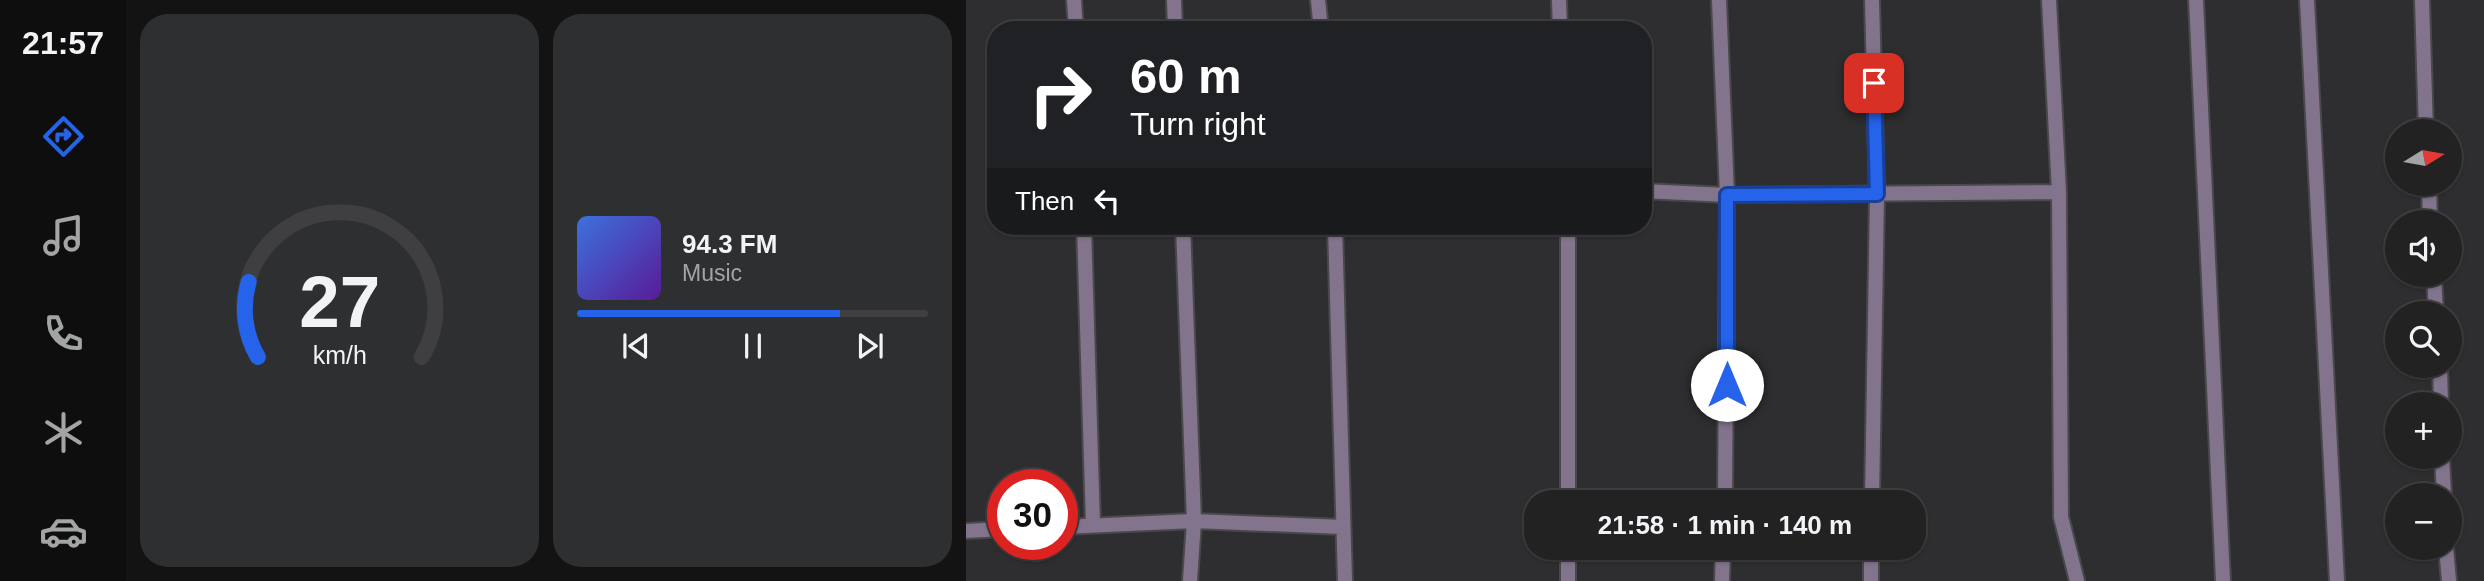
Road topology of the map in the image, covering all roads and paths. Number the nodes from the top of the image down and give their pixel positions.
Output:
1 (1074, 0) edge
2 (1174, 0) edge
3 (1318, 0) edge
4 (1559, 0) edge
5 (1719, 0) edge
6 (1872, 0) edge
7 (2049, 0) edge
8 (2196, 0) edge
9 (2307, 0) edge
10 (2421, 0) edge
11 (1075, 21) edge
12 (1175, 21) edge
13 (1320, 21) edge
14 (1560, 21) edge
15 (2426, 119) edge
16 (1652, 191) edge
17 (2059, 192) junction
18 (1877, 194) junction
19 (1727, 195) junction
20 (1084, 235) edge
21 (1182, 235) edge
22 (1335, 235) edge
23 (1568, 235) edge
24 (1568, 490) edge
25 (1725, 490) edge
26 (1872, 490) edge
27 (1194, 521) junction
28 (1078, 526) edge
29 (1093, 526) junction
30 (1343, 527) junction
31 (987, 530) edge
32 (966, 531) edge
33 (1568, 560) edge
34 (1723, 560) edge
35 (1871, 560) edge
36 (2447, 560) edge
37 (1190, 581) edge
38 (1345, 581) edge
39 (1568, 581) edge
40 (1722, 581) edge
41 (1871, 581) edge
42 (2077, 581) edge
43 (2223, 581) edge
44 (2337, 581) edge
45 (2449, 581) edge

1 - 11 street
2 - 12 street
3 - 13 street
4 - 14 street
5 - 19 street
6 - 18 street
7 - 17 street
8 - 43 street
9 - 44 street
10 - 15 street
16 - 19 street
17 - 18 street
17 - 42 street
18 - 19 street
18 - 26 street
19 - 25 street
20 - 29 street
21 - 27 street
22 - 30 street
23 - 24 street
27 - 29 street
27 - 30 street
27 - 37 street
28 - 29 street
30 - 38 street
31 - 32 street
33 - 39 street
34 - 40 street
35 - 41 street
36 - 45 street

